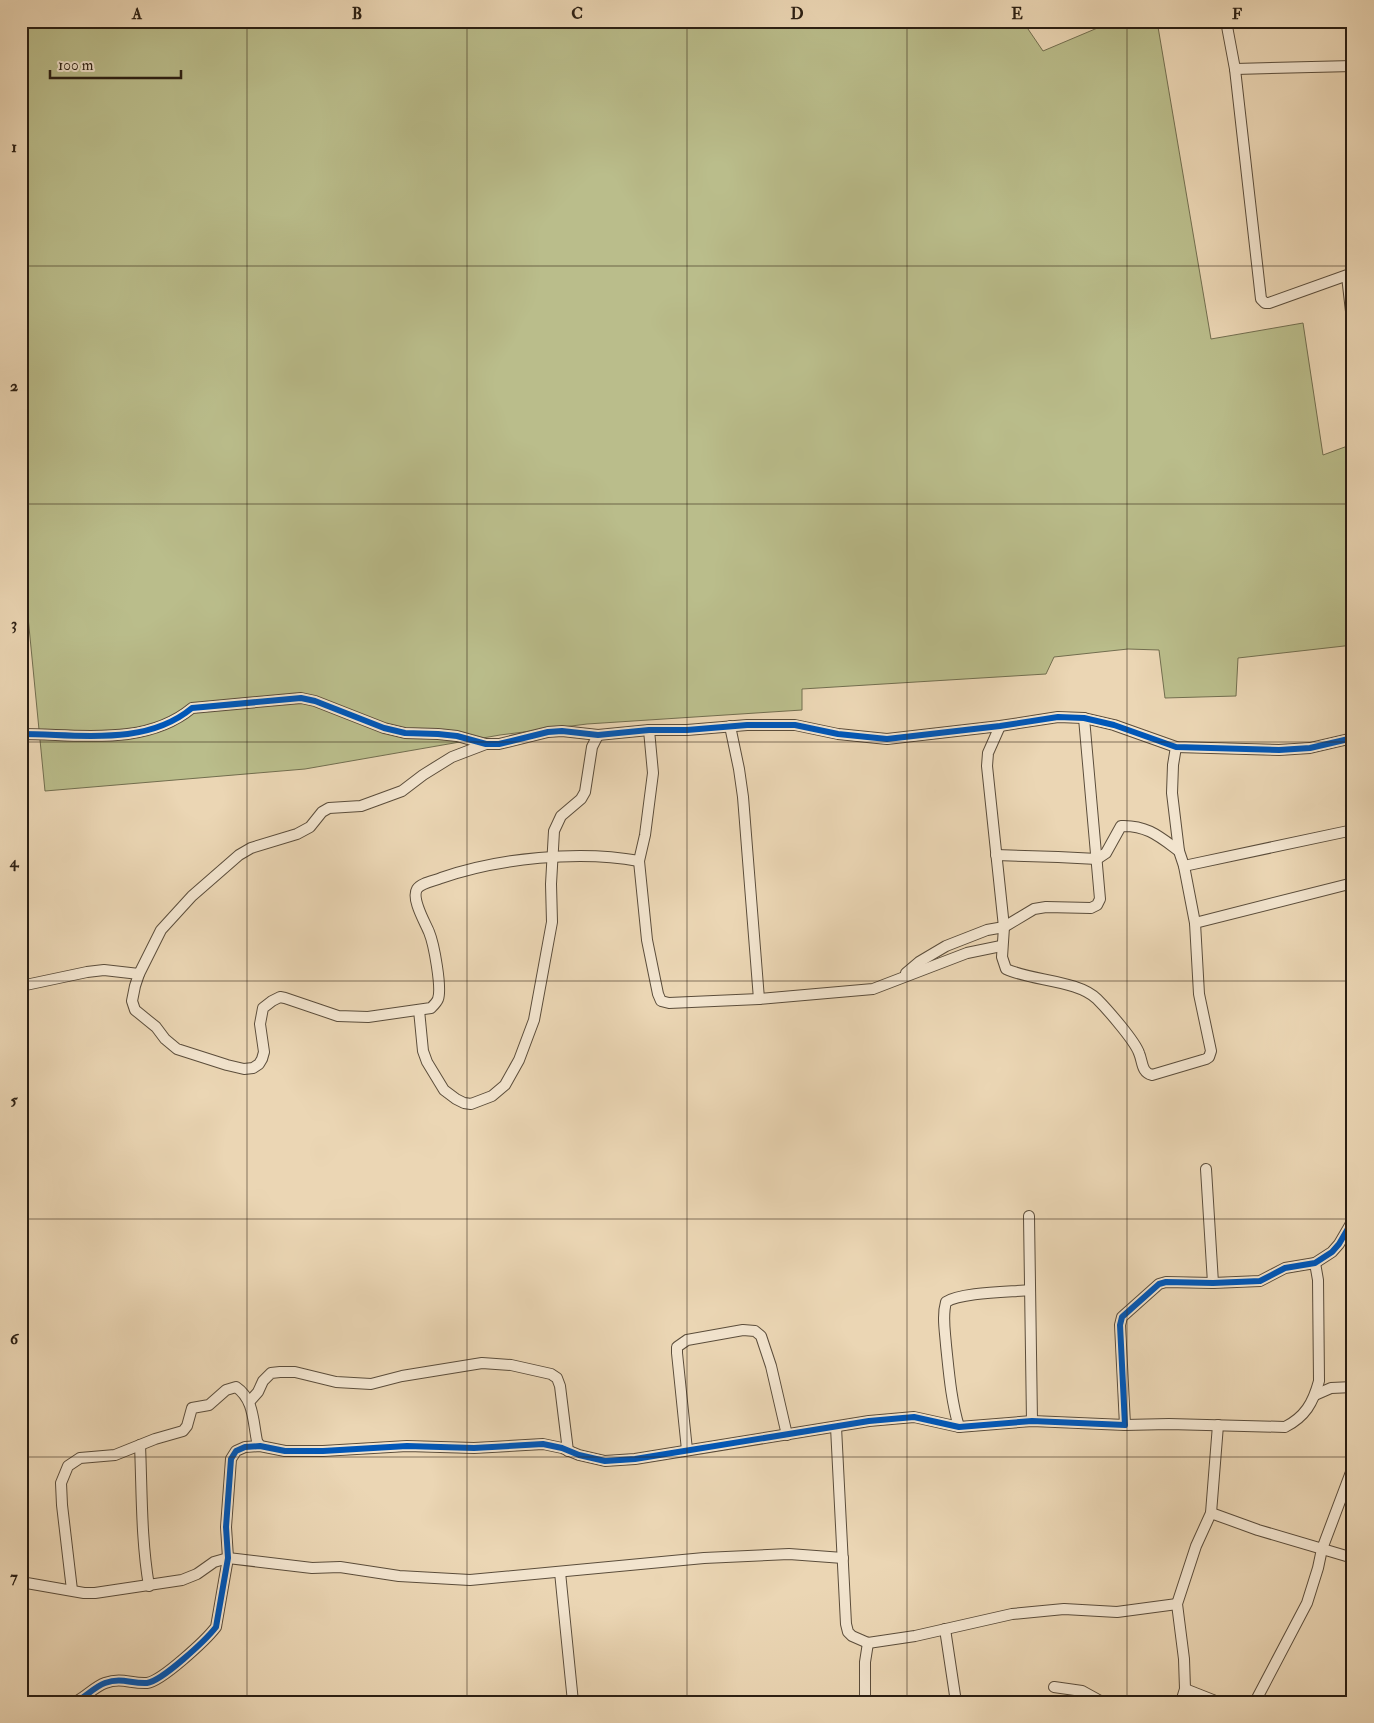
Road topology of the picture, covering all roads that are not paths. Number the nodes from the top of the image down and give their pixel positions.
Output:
1 (1226, 21) edge
2 (1351, 21) edge
3 (1353, 32) edge
4 (1353, 66) edge
5 (1235, 69) junction
6 (1350, 275) edge
7 (1353, 329) edge
8 (1084, 718) junction
9 (730, 726) junction
10 (1000, 726) junction
11 (649, 730) junction
12 (21, 734) edge
13 (598, 735) junction
14 (1353, 738) edge
15 (486, 744) junction
16 (1176, 747) junction
17 (1353, 830) edge
18 (1179, 851) junction
19 (996, 855) junction
20 (553, 858) junction
21 (1096, 859) junction
22 (639, 861) junction
23 (1184, 866) junction
24 (1353, 883) edge
25 (1195, 923) junction
26 (1004, 927) junction
27 (1001, 946) junction
28 (139, 974) junction
29 (899, 979) junction
30 (21, 986) edge
31 (759, 999) junction
32 (419, 1010) junction
33 (1206, 1169) dead end
34 (1029, 1216) dead end
35 (1353, 1220) edge
36 (1315, 1263) junction
37 (1213, 1283) junction
38 (1030, 1290) junction
39 (1353, 1386) edge
40 (1315, 1395) junction
41 (249, 1402) junction
42 (1032, 1421) junction
43 (1125, 1425) junction
44 (1218, 1425) junction
45 (836, 1426) junction
46 (959, 1427) junction
47 (786, 1435) junction
48 (140, 1445) junction
49 (260, 1446) junction
50 (687, 1450) junction
51 (568, 1451) junction
52 (1350, 1472) dead end
53 (1211, 1513) junction
54 (1322, 1549) junction
55 (228, 1558) junction
56 (843, 1558) junction
57 (1353, 1558) edge
58 (560, 1572) junction
59 (21, 1582) edge
60 (149, 1586) junction
61 (72, 1590) junction
62 (1177, 1604) junction
63 (945, 1629) junction
64 (868, 1644) junction
65 (1054, 1687) dead end
66 (1185, 1689) junction
67 (1099, 1701) edge
68 (75, 1702) edge
69 (573, 1702) edge
70 (865, 1702) edge
71 (956, 1702) edge
72 (1181, 1702) edge
73 (1218, 1702) edge
74 (1255, 1702) edge

1 - 5 street
2 - 3 street
4 - 5 street
5 - 6 street
6 - 7 street
8 - 10 street
8 - 16 street
8 - 21 street
9 - 10 street
9 - 11 street
9 - 31 street
10 - 19 street
11 - 13 street
11 - 22 street
12 - 15 street
13 - 15 street
13 - 20 street
14 - 16 street
15 - 28 street
16 - 18 street
17 - 23 street
18 - 21 street
18 - 23 street
19 - 21 street
19 - 26 street
20 - 22 street
20 - 32 street
20 - 32 street
21 - 26 street
22 - 31 street
23 - 25 street
24 - 25 street
25 - 27 street
26 - 27 street
26 - 29 street
27 - 29 street
28 - 30 street
28 - 32 street
29 - 31 street
33 - 37 street
34 - 38 street
35 - 36 street
36 - 37 street
36 - 40 street
37 - 43 street
38 - 42 street
38 - 46 street
39 - 40 street
40 - 44 street
41 - 48 street
41 - 49 street
41 - 51 street
42 - 43 street
42 - 46 street
43 - 44 street
44 - 53 street
45 - 46 street
45 - 47 street
45 - 56 street
47 - 50 street
47 - 50 street
48 - 60 street
48 - 61 street
49 - 51 street
49 - 55 street
50 - 51 street
52 - 54 street
53 - 54 street
53 - 62 street
54 - 57 street
54 - 74 street
55 - 58 street
55 - 60 street
55 - 68 street
56 - 58 street
56 - 64 street
58 - 69 street
59 - 61 street
60 - 61 street
62 - 63 street
62 - 66 street
63 - 64 street
63 - 71 street
64 - 70 street
65 - 67 street
66 - 72 street
66 - 73 street

